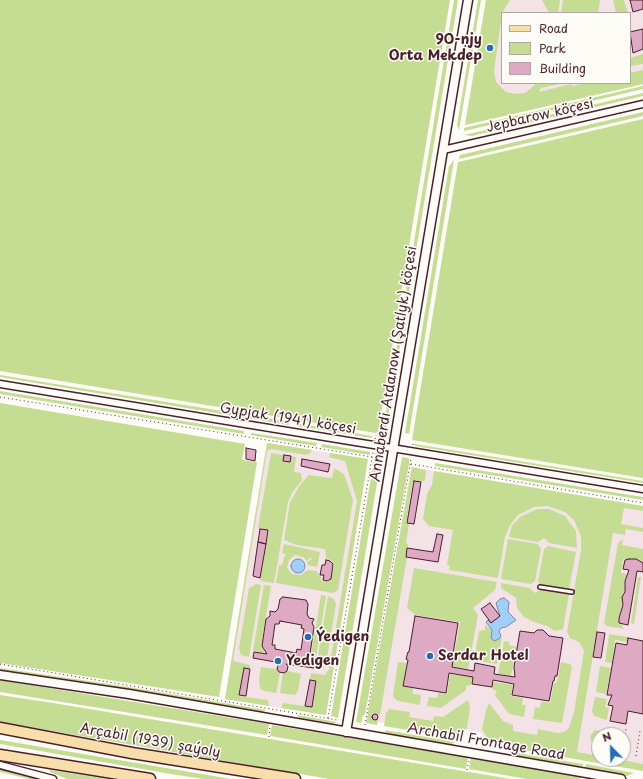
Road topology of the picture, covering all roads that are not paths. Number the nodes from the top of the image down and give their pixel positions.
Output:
1 (468, 0) edge
2 (643, 104) edge
3 (442, 150) junction
4 (0, 384) edge
5 (393, 448) junction
6 (643, 489) edge
7 (540, 587) dead end
8 (572, 592) dead end
9 (0, 675) edge
10 (0, 728) edge
11 (346, 732) junction
12 (0, 755) edge
13 (0, 765) edge
14 (53, 779) edge
15 (150, 779) edge
16 (295, 779) edge
17 (621, 779) edge

1 - 3 street, Annaberdi Atdanow (Şatlyk) köçesi
2 - 3 street, Jepbarow köçesi
3 - 5 street, Annaberdi Atdanow (Şatlyk) köçesi
4 - 5 street, Gypjak (1941) köçesi
5 - 6 street, Gypjak (1941) köçesi
5 - 11 street, Annaberdi Atdanow (Şatlyk) köçesi
7 - 8 lane
9 - 11 street, Archabil Frontage Road
10 - 16 main road, Arçabil (1939) şaýoly
11 - 17 street, Archabil Frontage Road
12 - 15 main road
13 - 14 street

